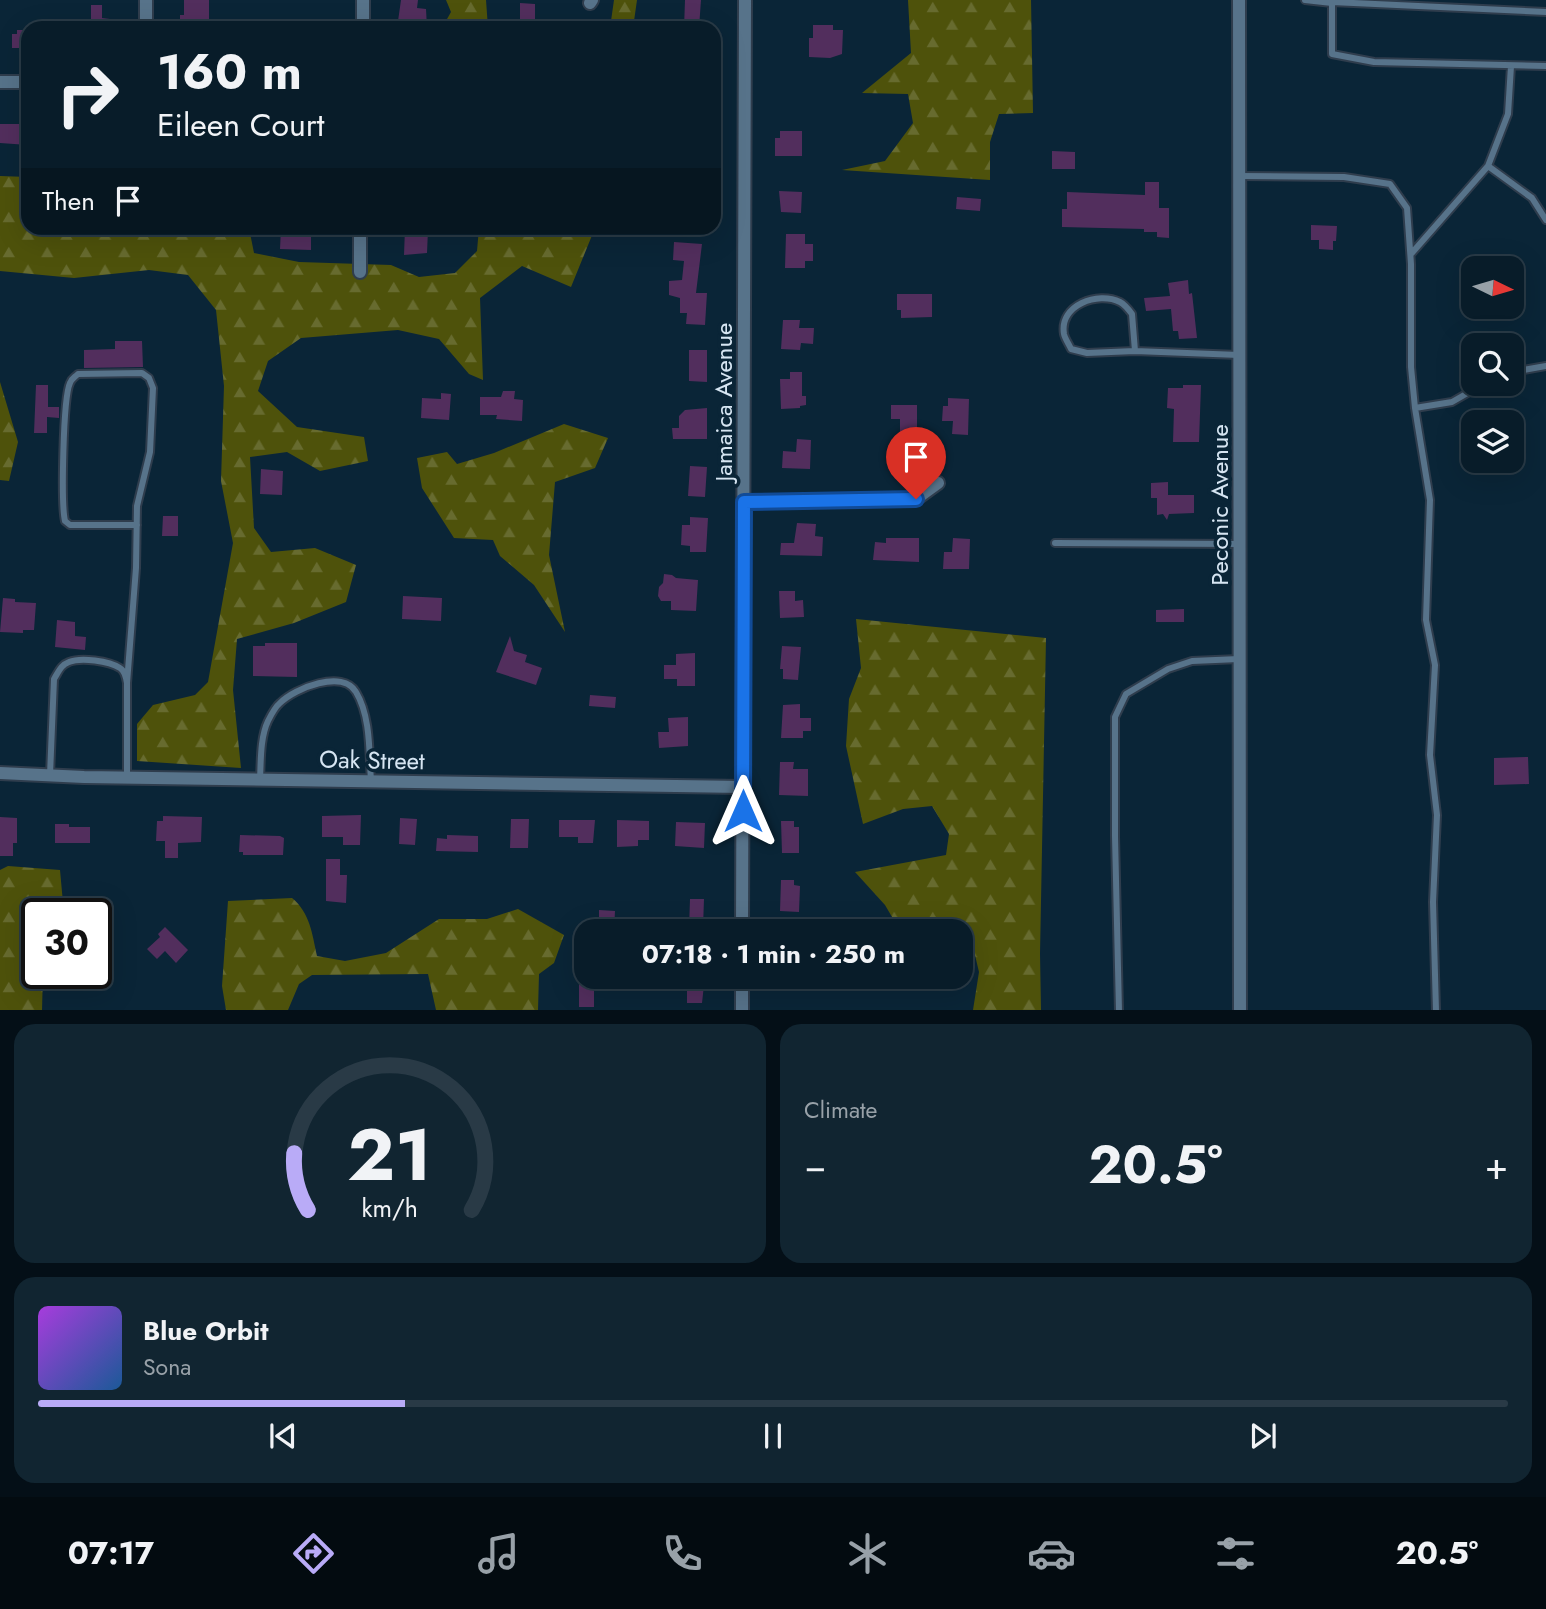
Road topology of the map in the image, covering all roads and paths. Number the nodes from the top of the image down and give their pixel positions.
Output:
1 (146, 0) edge
2 (363, 0) edge
3 (745, 0) edge
4 (1239, 0) edge
5 (1305, 0) edge
6 (1332, 2) edge
7 (1546, 12) edge
8 (146, 21) edge
9 (363, 21) edge
10 (1511, 66) junction
11 (1546, 66) edge
12 (0, 82) edge
13 (21, 82) edge
14 (1488, 166) junction
15 (1239, 176) junction
16 (1546, 220) edge
17 (360, 235) edge
18 (1410, 255) junction
19 (360, 272) dead end
20 (1135, 351) junction
21 (1240, 355) junction
22 (1546, 366) edge
23 (1524, 370) edge
24 (1462, 396) edge
25 (1415, 408) junction
26 (938, 483) dead end
27 (744, 502) junction
28 (136, 525) junction
29 (1055, 543) dead end
30 (1240, 544) junction
31 (1240, 659) junction
32 (127, 683) junction
33 (0, 773) edge
34 (50, 775) junction
35 (127, 777) junction
36 (260, 779) junction
37 (371, 781) junction
38 (743, 788) junction
39 (742, 919) edge
40 (742, 989) edge
41 (742, 1010) edge
42 (1119, 1010) edge
43 (1240, 1010) edge
44 (1436, 1010) edge

1 - 8 street
2 - 9 street
3 - 27 street, Jamaica Avenue
4 - 15 street, Peconic Avenue
5 - 6 lane
6 - 7 lane
6 - 10 lane
10 - 11 lane
10 - 14 lane
12 - 13 street
14 - 16 lane
14 - 18 lane
15 - 18 lane
15 - 21 street, Peconic Avenue
17 - 19 street
18 - 25 lane
20 - 20 lane
20 - 21 lane
21 - 30 street, Peconic Avenue
22 - 23 lane
24 - 25 lane
25 - 44 lane
26 - 27 street
27 - 38 street, Jamaica Avenue
28 - 28 lane
28 - 32 lane
29 - 30 lane
30 - 31 street, Peconic Avenue
31 - 42 lane
31 - 43 street, Peconic Avenue
32 - 34 lane
32 - 35 lane
33 - 34 street, Oak Street
34 - 35 street, Oak Street
35 - 36 street, Oak Street
36 - 37 street, Oak Street
36 - 37 lane
37 - 38 street, Oak Street
38 - 39 street, Jamaica Avenue
40 - 41 street

